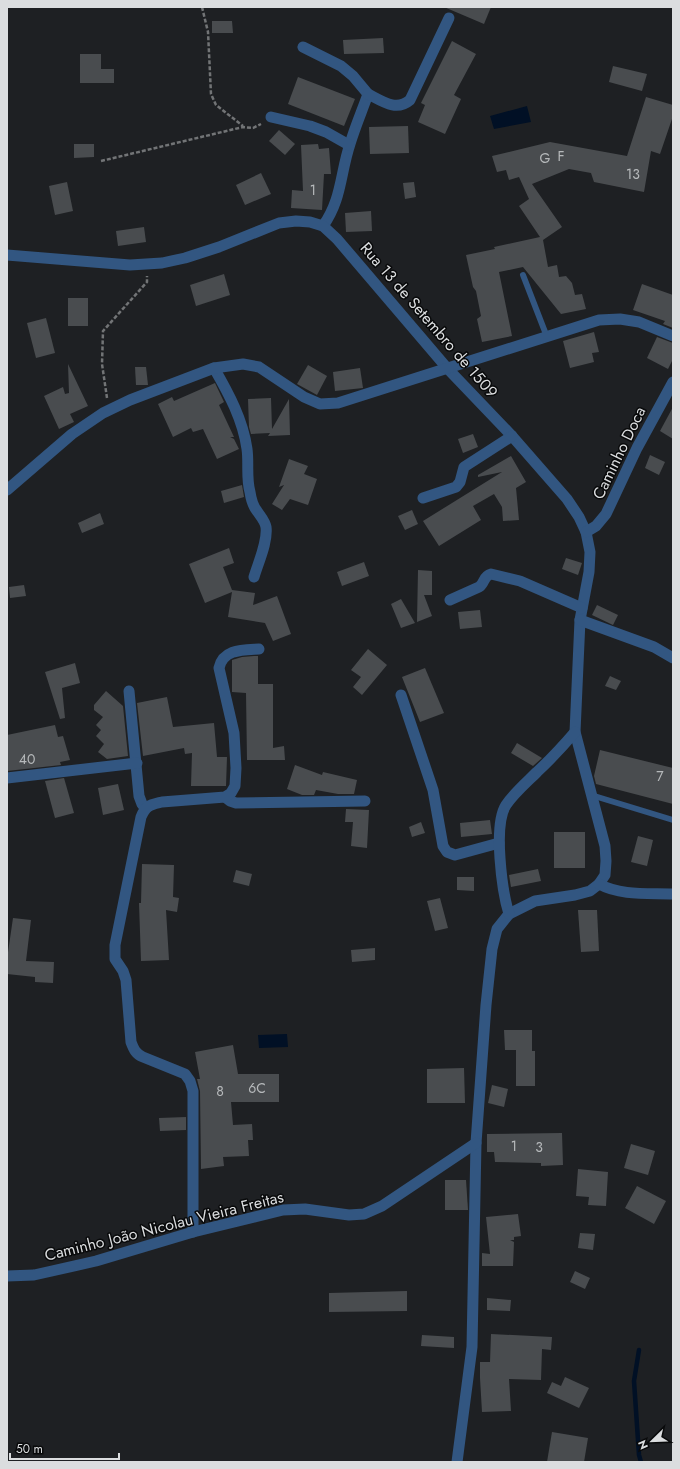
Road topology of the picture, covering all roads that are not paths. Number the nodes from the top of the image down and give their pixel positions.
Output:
1 (449, 18) dead end
2 (303, 47) dead end
3 (368, 94) junction
4 (271, 117) road end
5 (349, 145) junction
6 (323, 226) junction
7 (7, 255) edge
8 (523, 275) dead end
9 (673, 336) edge
10 (547, 337) junction
11 (214, 368) junction
12 (447, 368) junction
13 (673, 382) edge
14 (512, 436) junction
15 (7, 490) edge
16 (423, 498) dead end
17 (586, 532) junction
18 (254, 577) dead end
19 (450, 600) dead end
20 (582, 608) junction
21 (580, 620) junction
22 (259, 649) dead end
23 (673, 658) edge
24 (129, 691) dead end
25 (401, 695) dead end
26 (575, 732) junction
27 (137, 763) junction
28 (7, 778) edge
29 (592, 795) junction
30 (225, 797) junction
31 (365, 801) dead end
32 (145, 808) junction
33 (673, 820) edge
34 (499, 843) junction
35 (599, 884) junction
36 (673, 894) edge
37 (508, 914) junction
38 (476, 1143) junction
39 (193, 1232) junction
40 (7, 1276) edge
41 (457, 1462) edge

1 - 3 street
2 - 3 street
3 - 5 street
4 - 5 street
5 - 6 street
6 - 7 street, Rua 13 de Setembro de 1509
6 - 12 street, Rua 13 de Setembro de 1509
8 - 10 lane
9 - 10 street
10 - 12 street
11 - 12 street
11 - 15 street
11 - 18 street
12 - 14 street, Rua 13 de Setembro de 1509
13 - 17 street, Caminho Doca
14 - 16 street
14 - 17 street, Rua 13 de Setembro de 1509
17 - 20 street, Rua 13 de Setembro de 1509
19 - 20 street
20 - 21 street, Rua 13 de Setembro de 1509
21 - 23 street
21 - 26 street, Rua 13 de Setembro de 1509
22 - 30 street
24 - 27 street
25 - 34 street
26 - 29 street
26 - 34 street
27 - 28 street
27 - 32 street
29 - 33 lane
29 - 35 street
30 - 31 street
30 - 32 street
32 - 39 street
34 - 37 street
35 - 36 street
35 - 37 street
37 - 38 street
38 - 39 street, Caminho João Nicolau Vieira Freitas
38 - 41 street
39 - 40 street, Caminho João Nicolau Vieira Freitas

